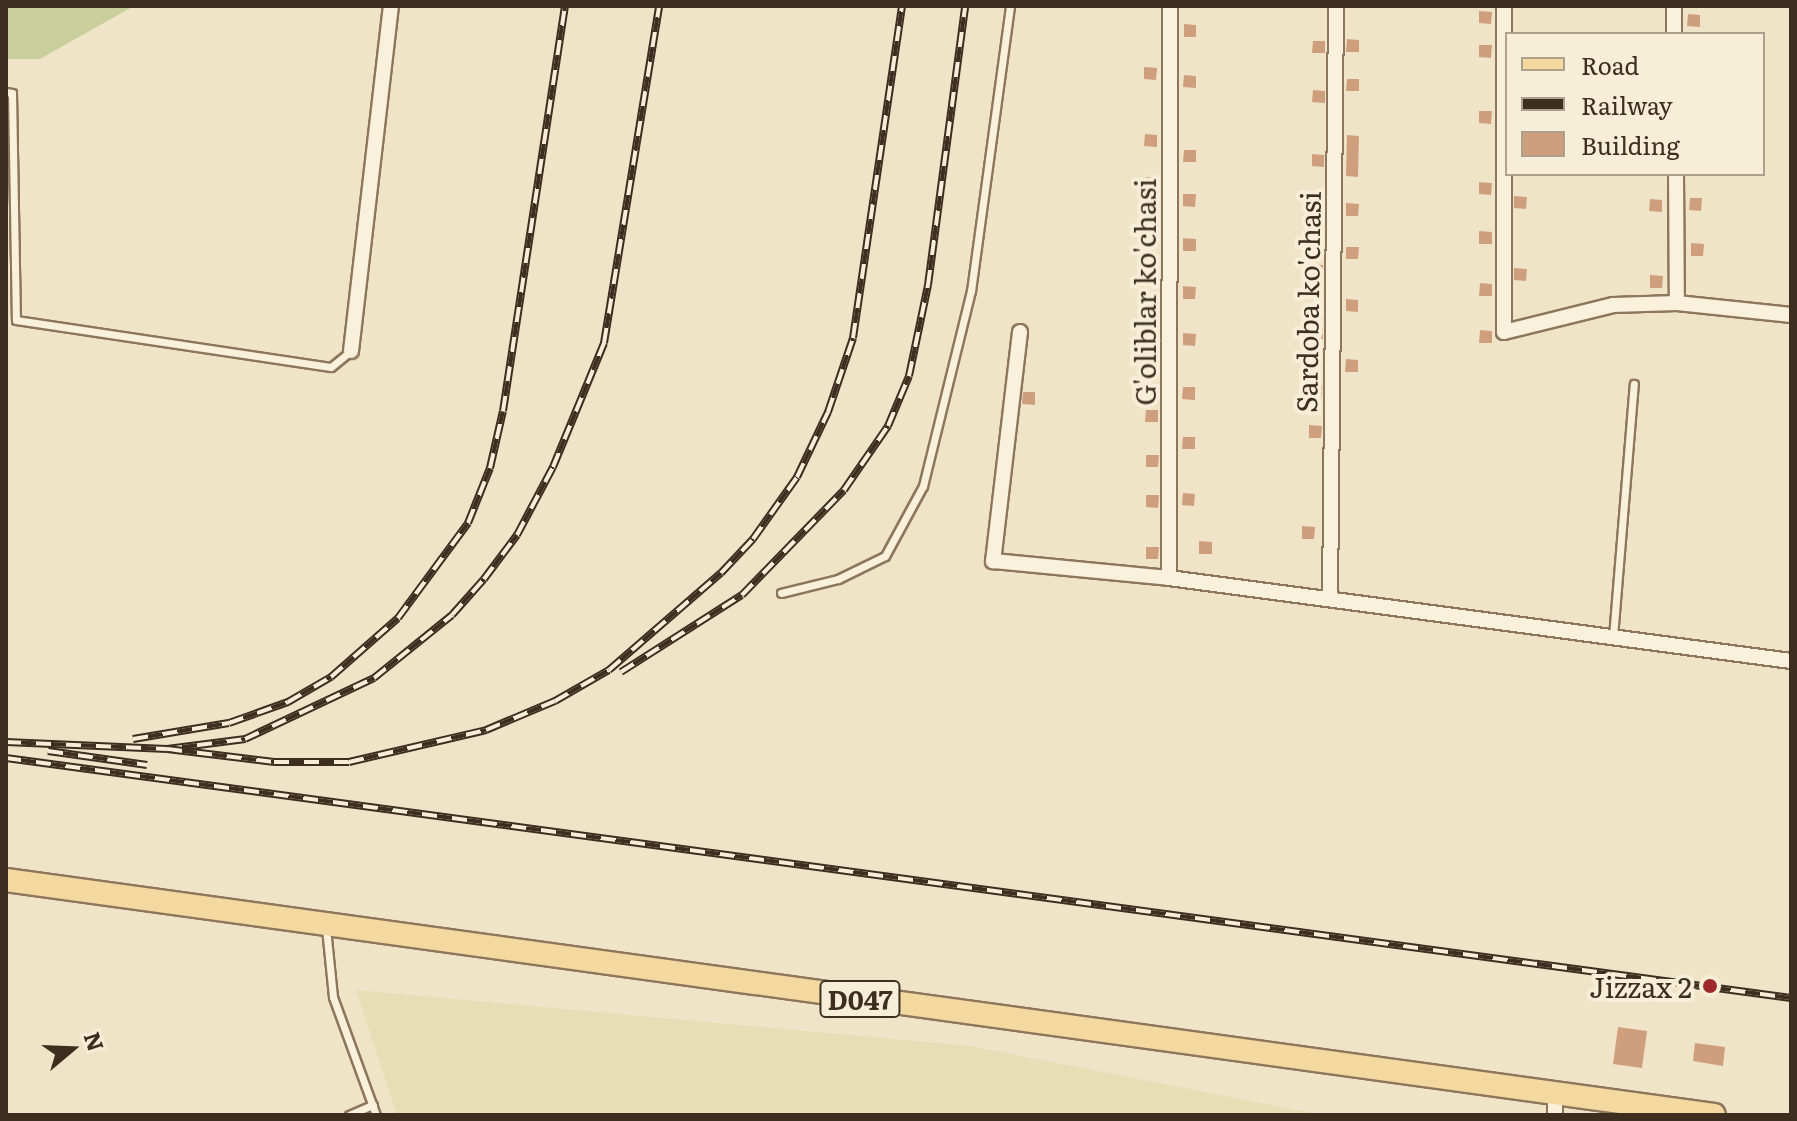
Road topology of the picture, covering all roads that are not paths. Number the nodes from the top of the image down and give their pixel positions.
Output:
1 (391, 6) edge
2 (1010, 6) edge
3 (1170, 6) edge
4 (1336, 6) edge
5 (1504, 6) edge
6 (1674, 6) edge
7 (1674, 32) edge
8 (6, 92) edge
9 (1676, 176) edge
10 (1677, 303) junction
11 (1791, 315) edge
12 (1020, 332) dead end
13 (351, 351) joint
14 (1634, 384) dead end
15 (1169, 578) junction
16 (781, 593) dead end
17 (1330, 599) junction
18 (1612, 639) junction
19 (1791, 661) edge
20 (6, 880) edge
21 (326, 922) junction
22 (373, 1105) junction
23 (1555, 1105) edge
24 (349, 1115) edge
25 (376, 1115) edge
26 (1714, 1115) edge

1 - 13 street
2 - 16 lane
3 - 15 street, G'oliblar ko'chasi
4 - 17 street, Sardoba ko'chasi
5 - 10 street
6 - 7 street
8 - 13 lane
9 - 10 street
10 - 11 street
12 - 15 street
14 - 18 lane
15 - 17 street
17 - 18 street
18 - 19 street
20 - 21 main road, D047
21 - 22 lane
21 - 23 main road, D047
22 - 24 lane
22 - 25 lane
23 - 26 main road, D047

